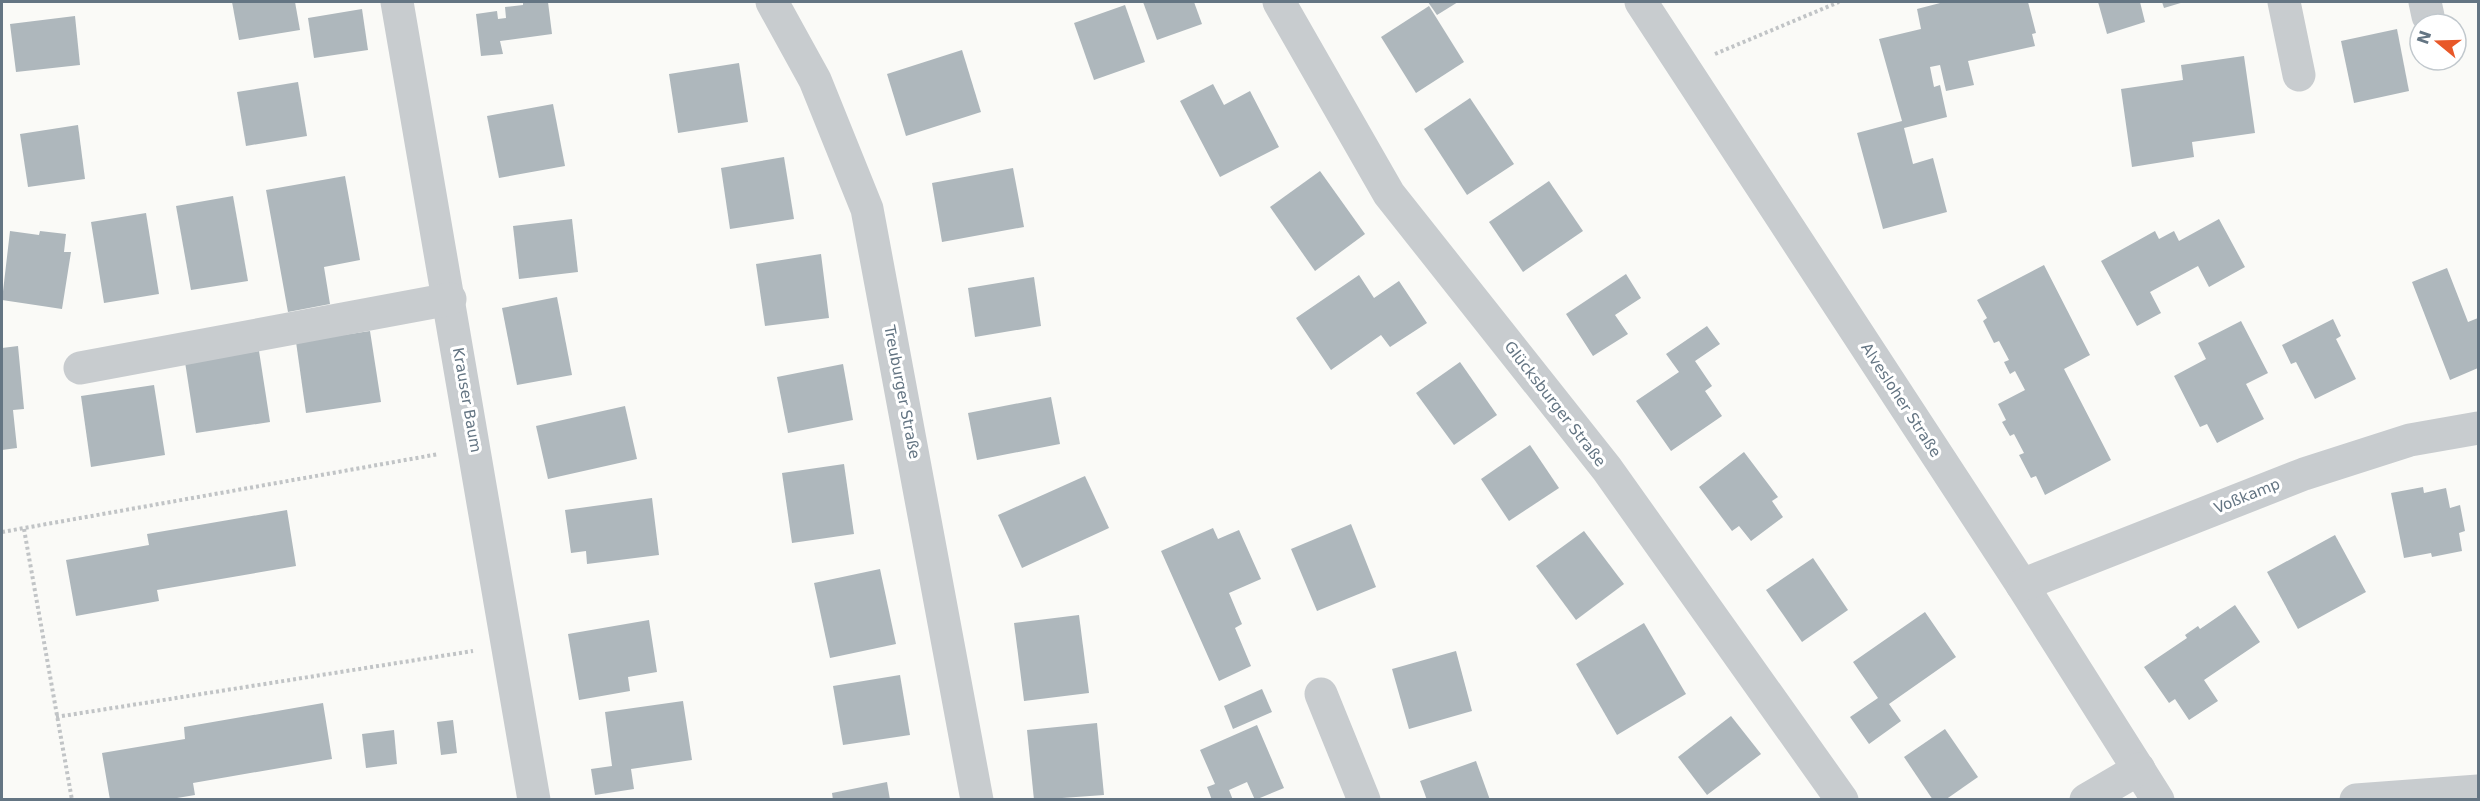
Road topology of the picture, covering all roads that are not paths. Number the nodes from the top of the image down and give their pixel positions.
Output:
1 (396, 2) edge
2 (772, 2) edge
3 (1279, 2) edge
4 (1641, 2) edge
5 (2284, 2) edge
6 (2299, 75) dead end
7 (450, 299) junction
8 (80, 368) dead end
9 (2478, 428) edge
10 (2022, 585) junction
11 (1321, 694) dead end
12 (2139, 769) junction
13 (2478, 791) edge
14 (534, 800) edge
15 (977, 800) edge
16 (1364, 800) edge
17 (1842, 800) edge
18 (2086, 800) edge
19 (2158, 800) edge
20 (2356, 800) edge

1 - 7 street, Krauser Baum
2 - 15 street, Treuburger Straße
3 - 17 street, Glücksburger Straße
4 - 10 street, Alvesloher Straße
5 - 6 street
7 - 8 street
7 - 14 street, Krauser Baum
9 - 10 street, Voßkamp
10 - 12 street, Alvesloher Straße
11 - 16 street
12 - 18 street
12 - 19 street, Alvesloher Straße
13 - 20 street

